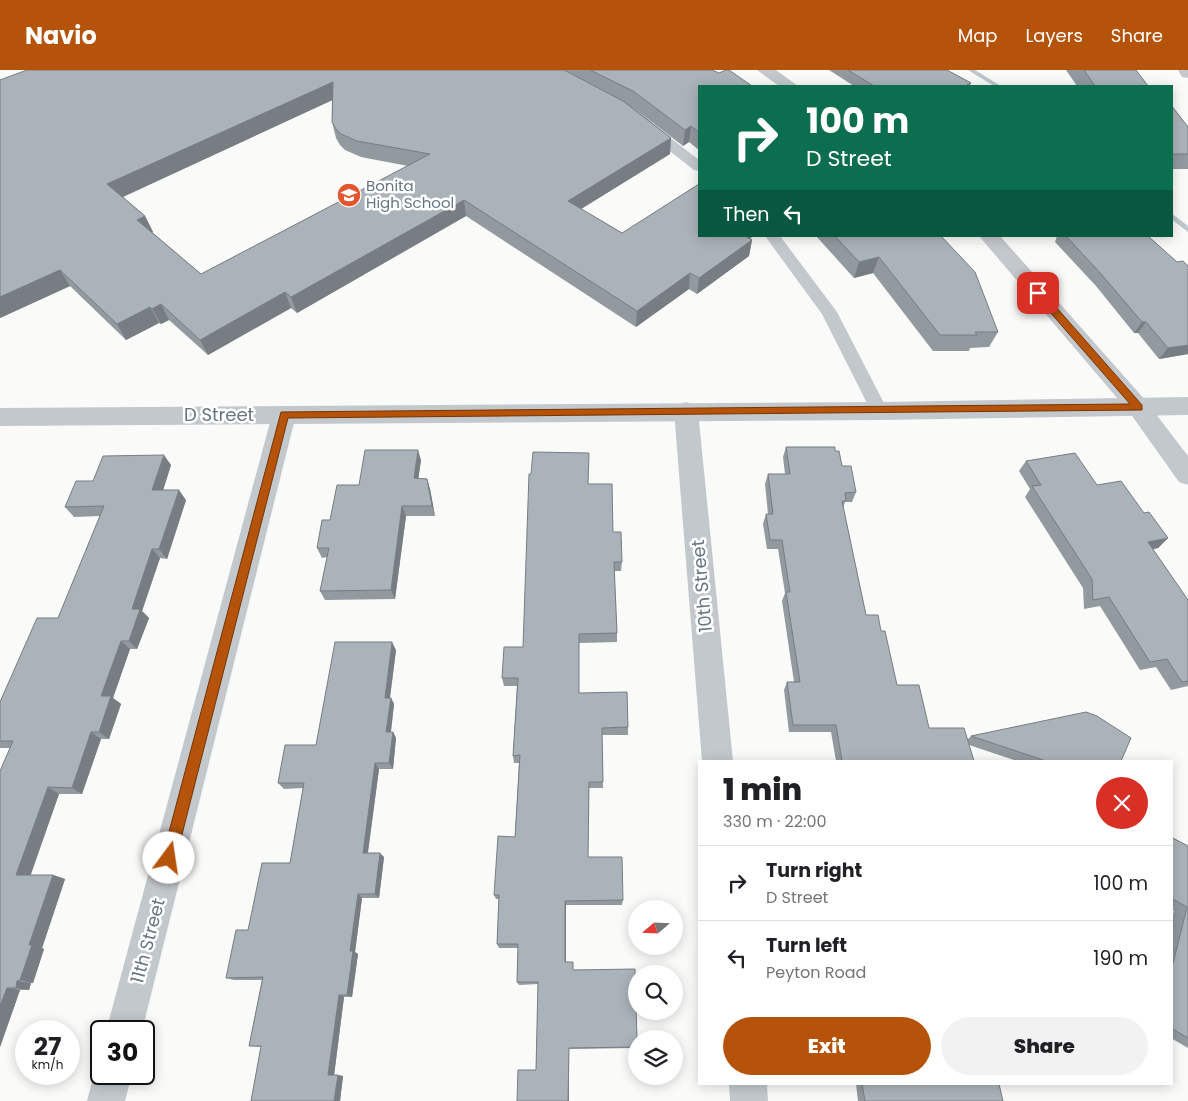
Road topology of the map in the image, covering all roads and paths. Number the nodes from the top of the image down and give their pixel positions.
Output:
1 (765, 70) edge
2 (788, 85) edge
3 (636, 118) edge
4 (698, 165) edge
5 (773, 237) edge
6 (990, 237) edge
7 (1188, 406) edge
8 (1138, 407) junction
9 (686, 411) junction
10 (879, 411) junction
11 (284, 415) junction
12 (0, 417) edge
13 (1188, 475) edge
14 (718, 760) edge
15 (127, 1020) edge
16 (110, 1085) edge
17 (748, 1085) edge
18 (106, 1101) edge
19 (749, 1101) edge

1 - 2 street
3 - 4 lane
5 - 10 lane
6 - 8 street
7 - 8 street, D Street
8 - 10 street, D Street
8 - 13 street
9 - 10 street, D Street
9 - 11 street, D Street
9 - 14 street, 10th Street
11 - 12 street, D Street
11 - 15 street, 11th Street
16 - 18 street
17 - 19 street

